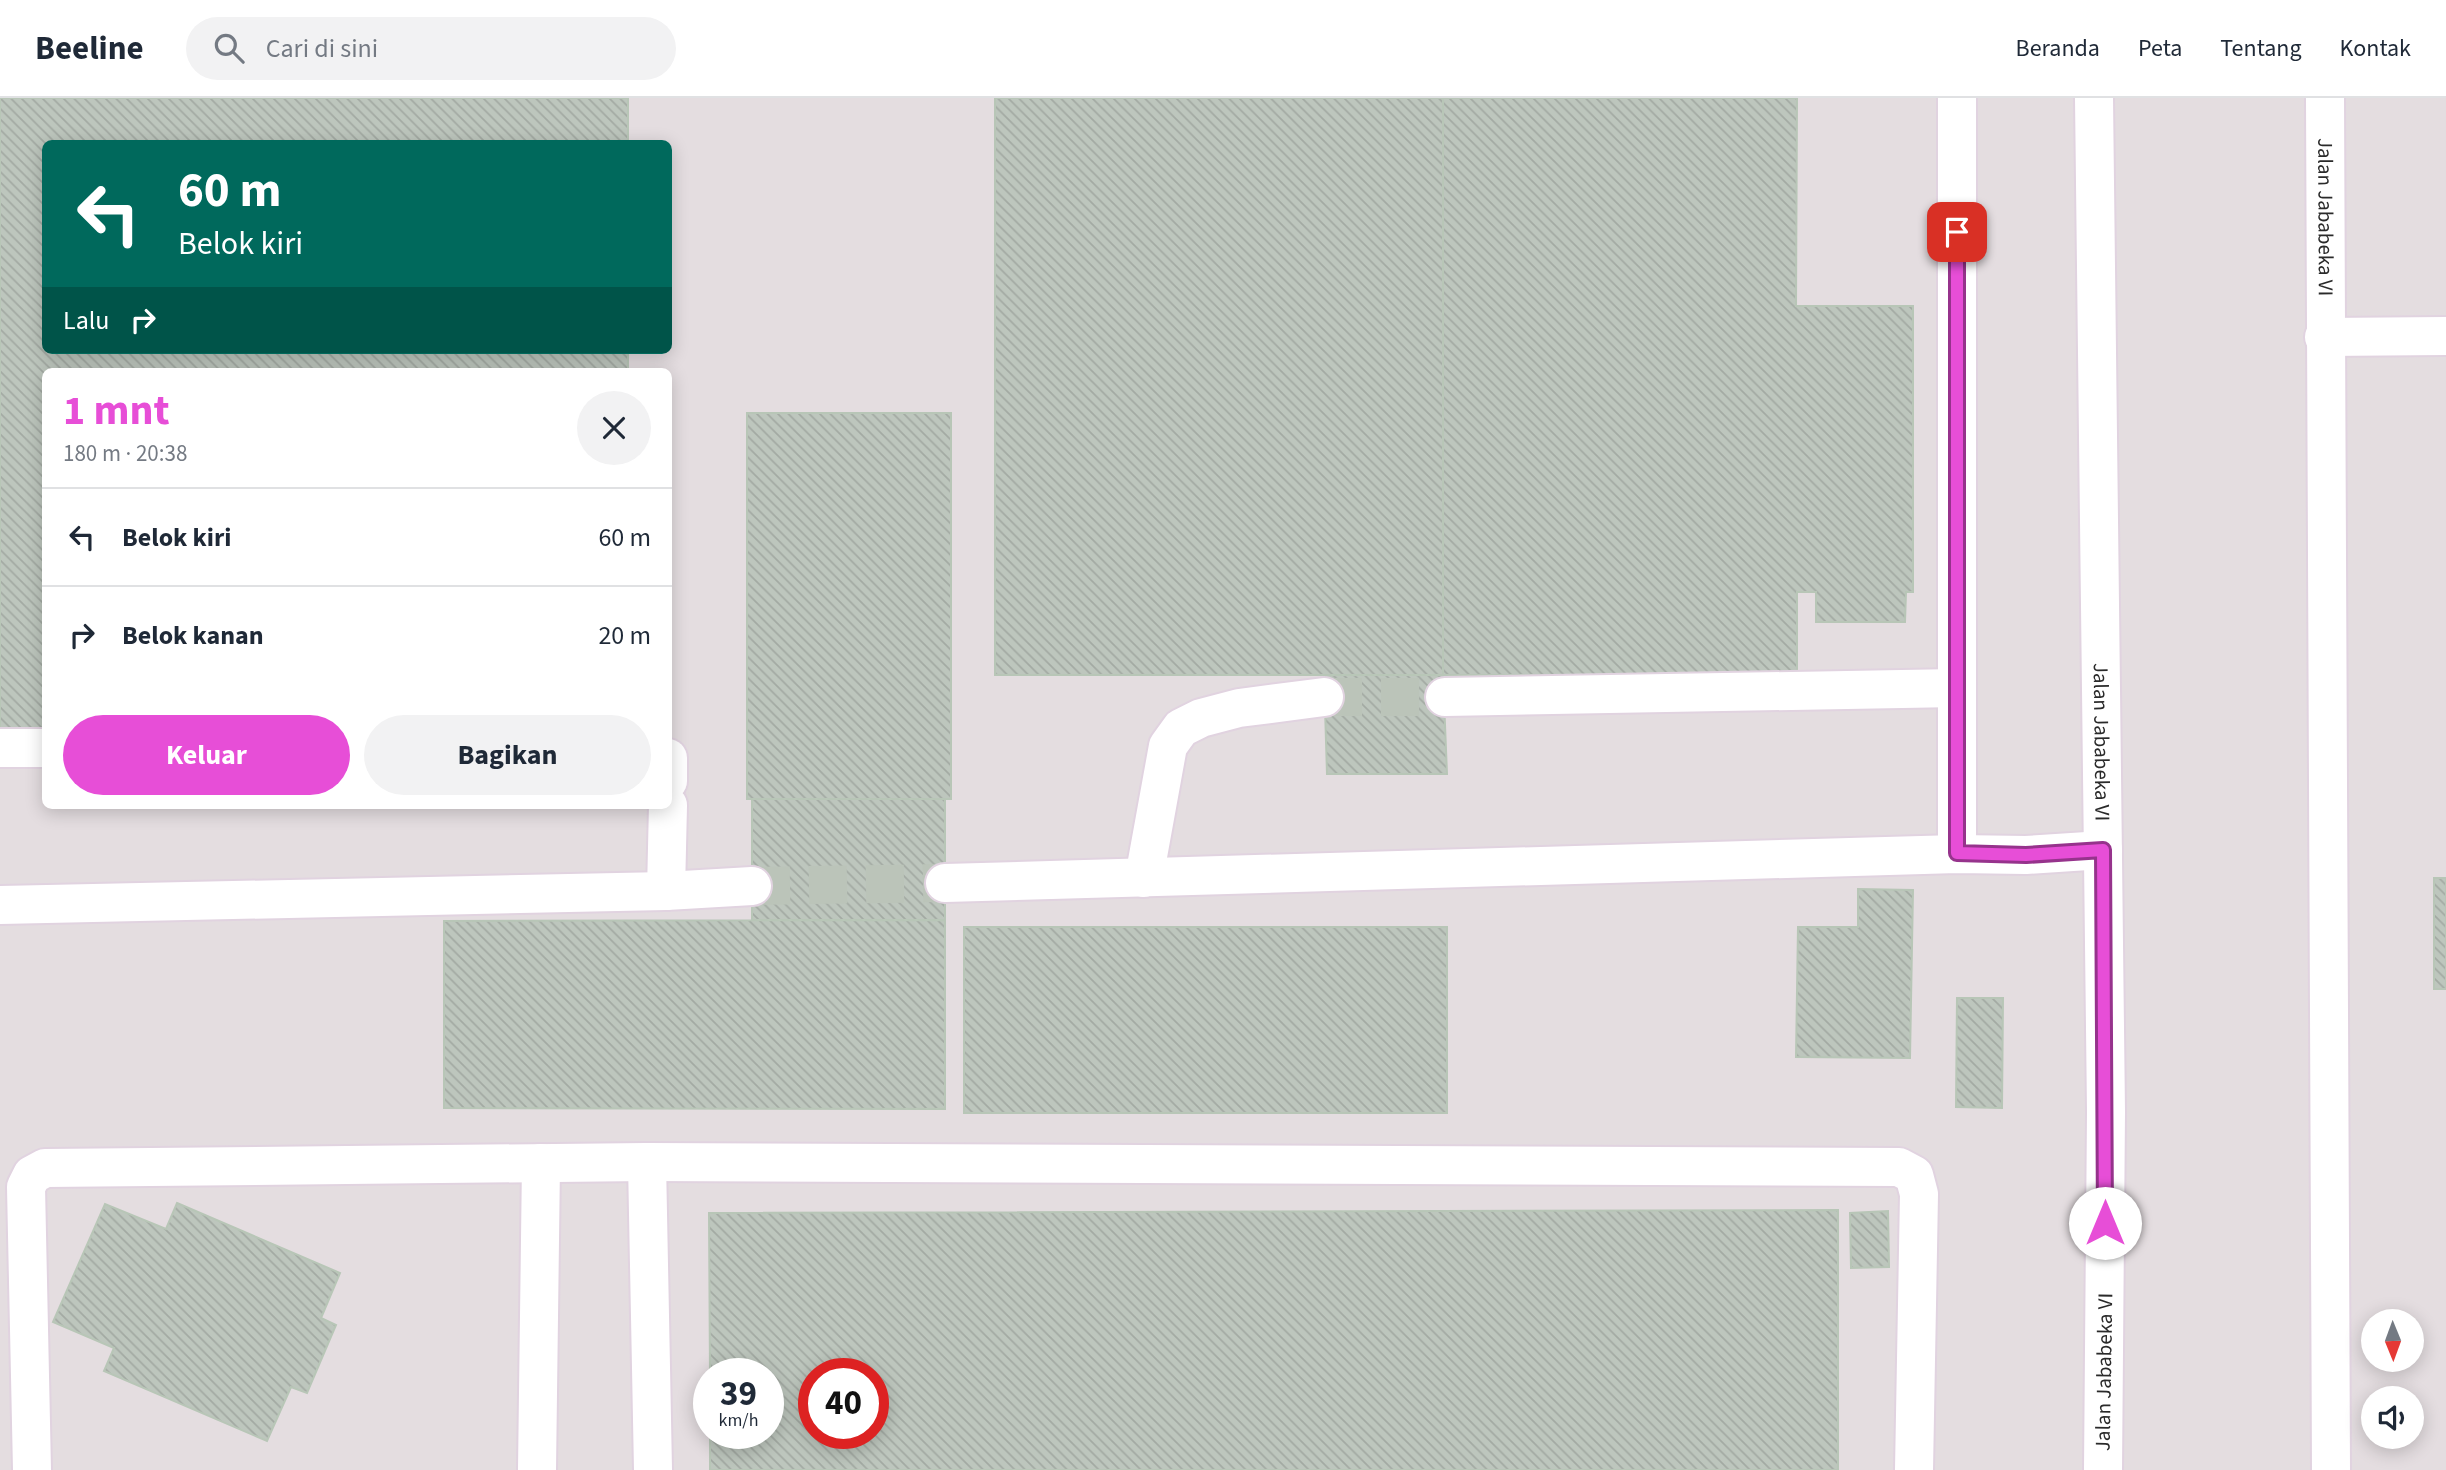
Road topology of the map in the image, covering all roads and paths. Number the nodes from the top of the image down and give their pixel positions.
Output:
1 (1957, 98) edge
2 (2094, 98) edge
3 (2325, 98) edge
4 (2446, 336) edge
5 (2324, 337) junction
6 (1957, 688) junction
7 (1324, 697) tunnel mouth
8 (1445, 697) tunnel mouth
9 (0, 748) edge
10 (42, 748) edge
11 (668, 809) edge
12 (2103, 850) junction
13 (1957, 853) junction
14 (1144, 878) junction
15 (945, 883) tunnel mouth
16 (752, 886) tunnel mouth
17 (666, 891) junction
18 (0, 905) edge
19 (647, 1162) junction
20 (541, 1163) junction
21 (32, 1470) edge
22 (537, 1470) edge
23 (653, 1470) edge
24 (1914, 1470) edge
25 (2103, 1470) edge
26 (2331, 1470) edge

1 - 6 street
2 - 12 street, Jalan Jababeka VI
3 - 5 street, Jalan Jababeka VI
4 - 5 street
5 - 26 street, Jalan Jababeka VI
6 - 8 street
6 - 13 street
7 - 14 street
9 - 10 street
11 - 17 street
12 - 13 street
12 - 25 street, Jalan Jababeka VI
13 - 14 street
14 - 15 street
16 - 17 street
17 - 18 street
19 - 20 street
19 - 23 street
19 - 24 street
20 - 21 street
20 - 22 street

